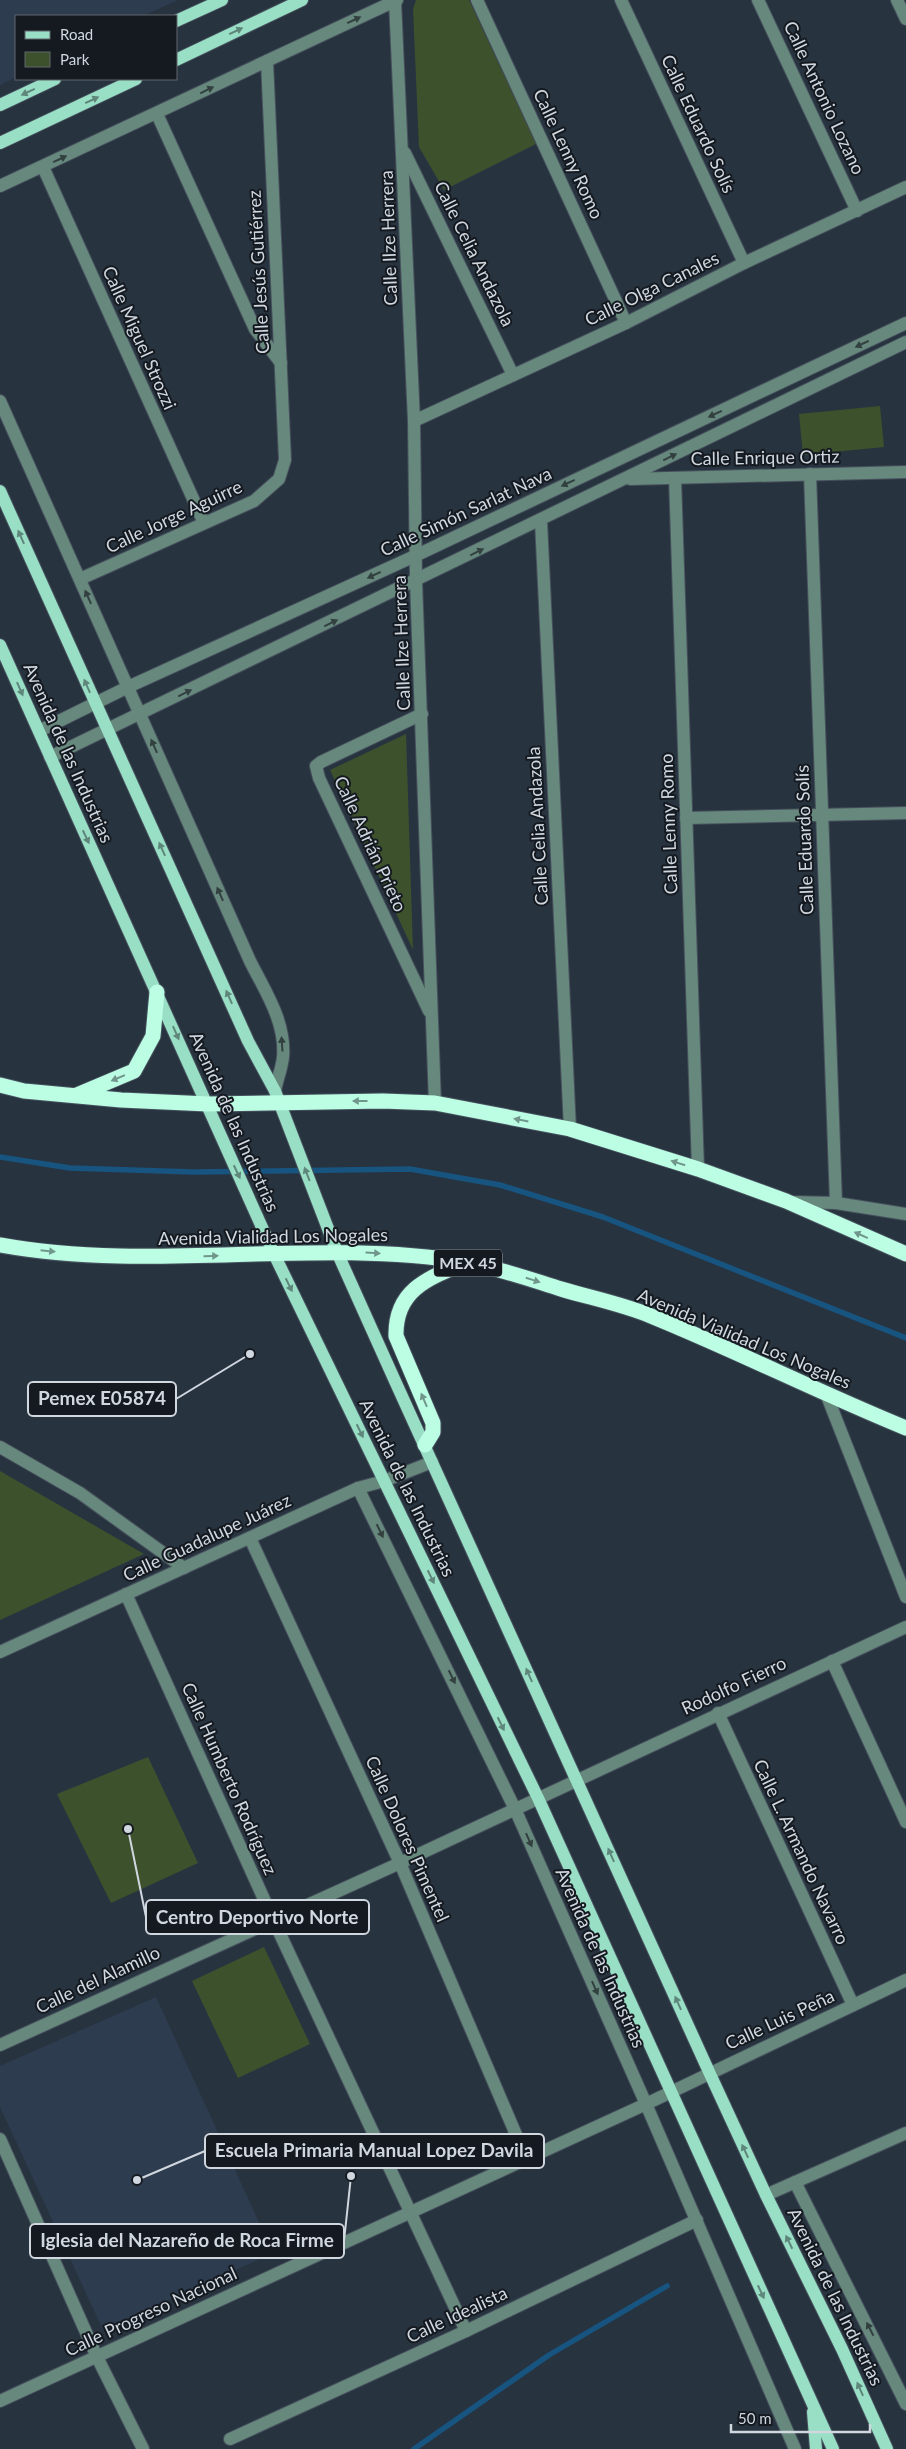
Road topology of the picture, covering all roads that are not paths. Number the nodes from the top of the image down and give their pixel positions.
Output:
1 (222, 0) edge
2 (302, 0) edge
3 (396, 0) edge
4 (478, 0) edge
5 (620, 0) edge
6 (758, 0) edge
7 (897, 0) edge
8 (906, 19) edge
9 (178, 20) edge
10 (178, 59) edge
11 (267, 61) junction
12 (53, 80) edge
13 (134, 80) edge
14 (0, 105) edge
15 (157, 114) junction
16 (0, 143) edge
17 (403, 148) junction
18 (43, 168) junction
19 (0, 186) edge
20 (906, 187) edge
21 (857, 211) junction
22 (744, 264) junction
23 (626, 323) junction
24 (906, 323) edge
25 (906, 342) edge
26 (280, 363) junction
27 (513, 375) junction
28 (0, 401) edge
29 (414, 421) junction
30 (906, 472) edge
31 (810, 474) junction
32 (675, 478) junction
33 (279, 479) joint
34 (625, 479) junction
35 (0, 491) edge
36 (541, 521) junction
37 (204, 523) junction
38 (417, 555) junction
39 (80, 579) junction
40 (416, 582) junction
41 (0, 645) edge
42 (128, 687) junction
43 (95, 704) junction
44 (422, 714) junction
45 (141, 715) junction
46 (108, 731) junction
47 (40, 732) junction
48 (50, 757) junction
49 (906, 813) edge
50 (822, 815) junction
51 (686, 818) junction
52 (157, 992) junction
53 (431, 1016) junction
54 (0, 1085) edge
55 (76, 1096) junction
56 (277, 1097) junction
57 (435, 1103) junction
58 (208, 1104) junction
59 (570, 1130) junction
60 (698, 1169) junction
61 (786, 1201) junction
62 (836, 1203) junction
63 (906, 1214) edge
64 (0, 1246) edge
65 (337, 1252) junction
66 (274, 1254) junction
67 (906, 1254) edge
68 (466, 1262) junction
69 (827, 1396) junction
70 (906, 1428) edge
71 (425, 1445) junction
72 (0, 1447) edge
73 (432, 1462) junction
74 (384, 1481) junction
75 (358, 1488) junction
76 (250, 1538) junction
77 (184, 1568) junction
78 (126, 1594) junction
79 (906, 1596) edge
80 (906, 1627) edge
81 (0, 1652) edge
82 (832, 1661) junction
83 (718, 1712) junction
84 (576, 1779) junction
85 (538, 1798) junction
86 (515, 1809) junction
87 (906, 1822) edge
88 (400, 1863) junction
89 (273, 1919) junction
90 (906, 1980) edge
91 (853, 2005) junction
92 (0, 2045) edge
93 (710, 2074) junction
94 (670, 2092) junction
95 (646, 2104) junction
96 (906, 2132) edge
97 (0, 2139) edge
98 (526, 2158) junction
99 (795, 2182) junction
100 (766, 2195) junction
101 (409, 2212) junction
102 (697, 2220) junction
103 (466, 2331) junction
104 (97, 2357) junction
105 (0, 2401) edge
106 (812, 2402) junction
107 (906, 2404) edge
108 (230, 2439) dead end
109 (143, 2449) edge
110 (795, 2449) edge
111 (816, 2449) edge
112 (833, 2449) edge
113 (887, 2449) edge

1 - 9 main road
10 -> 2 main road
11 -> 3 street
3 - 17 street, Calle Ilze Herrera
4 - 23 street, Calle Lenny Romo
5 - 22 street, Calle Eduardo Solís
6 - 21 street, Calle Antonio Lozano
7 - 8 street
15 -> 11 street
11 - 26 street, Calle Jesús Gutiérrez
12 -> 14 main road
16 -> 13 main road
18 -> 15 street
15 - 26 street
17 - 27 street, Calle Celia Andazola
17 - 29 street, Calle Ilze Herrera
18 - 19 street
18 - 37 street, Calle Miguel Strozzi
20 - 21 street, Calle Olga Canales
21 - 22 street, Calle Olga Canales
22 - 23 street, Calle Olga Canales
23 - 27 street, Calle Olga Canales
24 -> 38 street, Calle Simón Sarlat Nava
34 -> 25 street
26 - 33 street, Calle Jesús Gutiérrez
27 - 29 street, Calle Olga Canales
28 - 39 street
29 - 38 street, Calle Ilze Herrera
30 - 31 street, Calle Enrique Ortiz
31 - 32 street, Calle Enrique Ortiz
31 - 50 street, Calle Eduardo Solís
32 - 34 street, Calle Enrique Ortiz
32 - 51 street, Calle Lenny Romo
33 - 37 street, Calle Jorge Aguirre
34 - 36 street
43 -> 35 main road, Avenida de las Industrias
40 -> 36 street
36 - 59 street, Calle Celia Andazola
37 - 39 street, Calle Jorge Aguirre
38 - 40 street, Calle Ilze Herrera
38 -> 42 street, Calle Simón Sarlat Nava
42 -> 39 street
40 - 44 street, Calle Ilze Herrera
45 -> 40 street
41 -> 47 main road, Avenida de las Industrias
42 - 43 street, Calle Simón Sarlat Nava
42 - 45 street
43 - 46 main road, Avenida de las Industrias
43 - 47 street, Calle Simón Sarlat Nava
44 - 53 street, Calle Ilze Herrera
44 - 53 street, Calle Adrián Prieto
45 - 46 street
56 -> 45 street
46 - 48 street
56 -> 46 main road, Avenida de las Industrias
47 - 48 main road, Avenida de las Industrias
48 -> 52 main road, Avenida de las Industrias
49 - 50 street
50 - 51 street
50 - 62 street, Calle Eduardo Solís
51 - 60 street, Calle Lenny Romo
52 -> 55 highway
52 -> 58 main road, Avenida de las Industrias
53 - 57 street, Calle Ilze Herrera
54 - 55 highway
55 - 58 highway
57 -> 56 highway
56 - 58 highway
65 -> 56 main road, Avenida de las Industrias
59 -> 57 highway
58 -> 66 main road, Avenida de las Industrias
60 -> 59 highway
60 - 61 highway
61 - 62 street
67 -> 61 highway
62 - 63 street
64 -> 66 highway, Avenida Vialidad Los Nogales / MEX 45
65 - 66 highway, Avenida Vialidad Los Nogales / MEX 45
65 -> 68 highway, Avenida Vialidad Los Nogales / MEX 45
65 - 71 main road, Avenida de las Industrias
66 -> 74 main road, Avenida de las Industrias
68 -> 69 highway, Avenida Vialidad Los Nogales / MEX 45
71 -> 68 highway
69 - 70 highway, Avenida Vialidad Los Nogales / MEX 45
69 - 79 street
71 - 73 main road, Avenida de las Industrias
72 - 77 street
73 - 74 street, Calle Guadalupe Juárez
84 -> 73 main road, Avenida de las Industrias
74 - 75 street, Calle Guadalupe Juárez
74 -> 85 main road, Avenida de las Industrias
75 - 76 street, Calle Guadalupe Juárez
75 -> 86 street, Avenida de las Industrias
76 - 77 street, Calle Guadalupe Juárez
76 - 88 street, Calle Dolores Pimentel
77 - 78 street, Calle Guadalupe Juárez
78 - 81 street, Calle Guadalupe Juárez
78 - 89 street, Calle Humberto Rodríguez
80 - 82 street, Rodolfo Fierro
82 - 83 street, Rodolfo Fierro
82 - 87 street
83 - 84 street, Rodolfo Fierro
83 - 91 street, Calle L. Armando Navarro
84 - 85 street
93 -> 84 main road, Avenida de las Industrias
85 - 86 street, Calle del Alamillo
85 - 94 main road, Avenida de las Industrias
86 - 88 street, Calle del Alamillo
86 -> 95 street, Avenida de las Industrias
88 - 89 street, Calle del Alamillo
88 - 98 street, Calle Dolores Pimentel
89 - 92 street, Calle del Alamillo
89 - 101 street, Calle Humberto Rodríguez
90 - 91 street, Calle Luis Peña
91 - 93 street, Calle Luis Peña
93 - 94 street, Calle Luis Peña
100 -> 93 main road, Avenida de las Industrias
94 - 95 street, Calle Progreso Nacional
94 -> 106 main road, Avenida de las Industrias
95 - 98 street, Calle Progreso Nacional
95 - 102 street, Avenida de las Industrias
96 - 99 street
97 - 104 street
98 - 101 street, Calle Progreso Nacional
99 - 100 street
107 -> 99 street
113 -> 100 main road, Avenida de las Industrias
101 - 103 street, Calle Humberto Rodríguez
101 - 104 street, Calle Progreso Nacional
102 - 103 street, Calle Idealista
102 - 110 street, Avenida de las Industrias
103 - 108 street, Calle Idealista
104 - 105 street, Calle Progreso Nacional
104 - 109 street
106 - 111 main road
106 - 112 main road, Avenida de las Industrias

